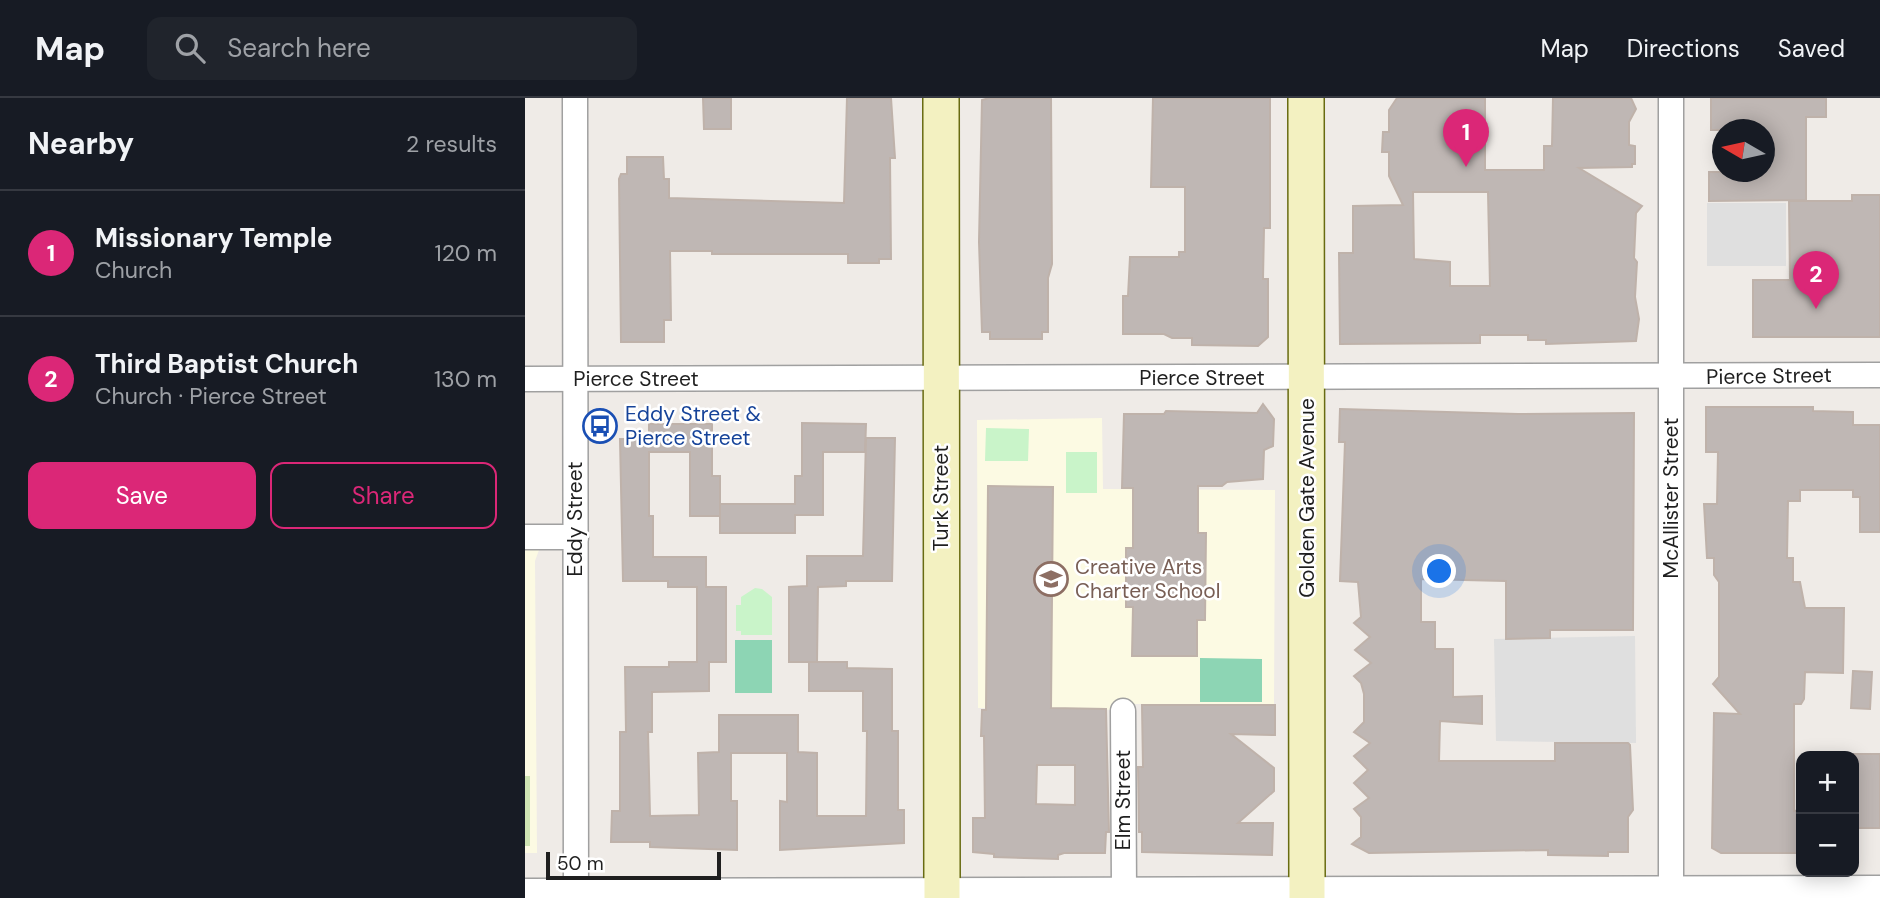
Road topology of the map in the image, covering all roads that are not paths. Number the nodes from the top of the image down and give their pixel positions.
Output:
1 (575, 98) edge
2 (941, 98) edge
3 (1306, 98) edge
4 (1671, 98) edge
5 (1880, 375) edge
6 (1671, 377) junction
7 (941, 378) junction
8 (1306, 378) junction
9 (525, 379) edge
10 (575, 379) junction
11 (525, 537) edge
12 (576, 537) junction
13 (1123, 711) dead end
14 (1880, 888) edge
15 (1124, 890) junction
16 (525, 891) edge
17 (1671, 893) edge
18 (576, 894) edge
19 (942, 894) edge
20 (1307, 894) edge

1 - 10 street, Eddy Street
2 - 7 main road, Turk Street
3 - 8 main road, Golden Gate Avenue
4 - 6 street, McAllister Street
5 - 6 street, Pierce Street
6 - 8 street, Pierce Street
6 - 17 street, McAllister Street
7 - 8 street, Pierce Street
7 - 10 street, Pierce Street
7 - 19 main road, Turk Street
8 - 20 main road, Golden Gate Avenue
9 - 10 street, Pierce Street
10 - 12 street, Eddy Street
11 - 12 street
12 - 18 street, Eddy Street
13 - 15 street, Elm Street
14 - 17 street
15 - 19 street
15 - 20 street
16 - 18 street
17 - 20 street
18 - 19 street

